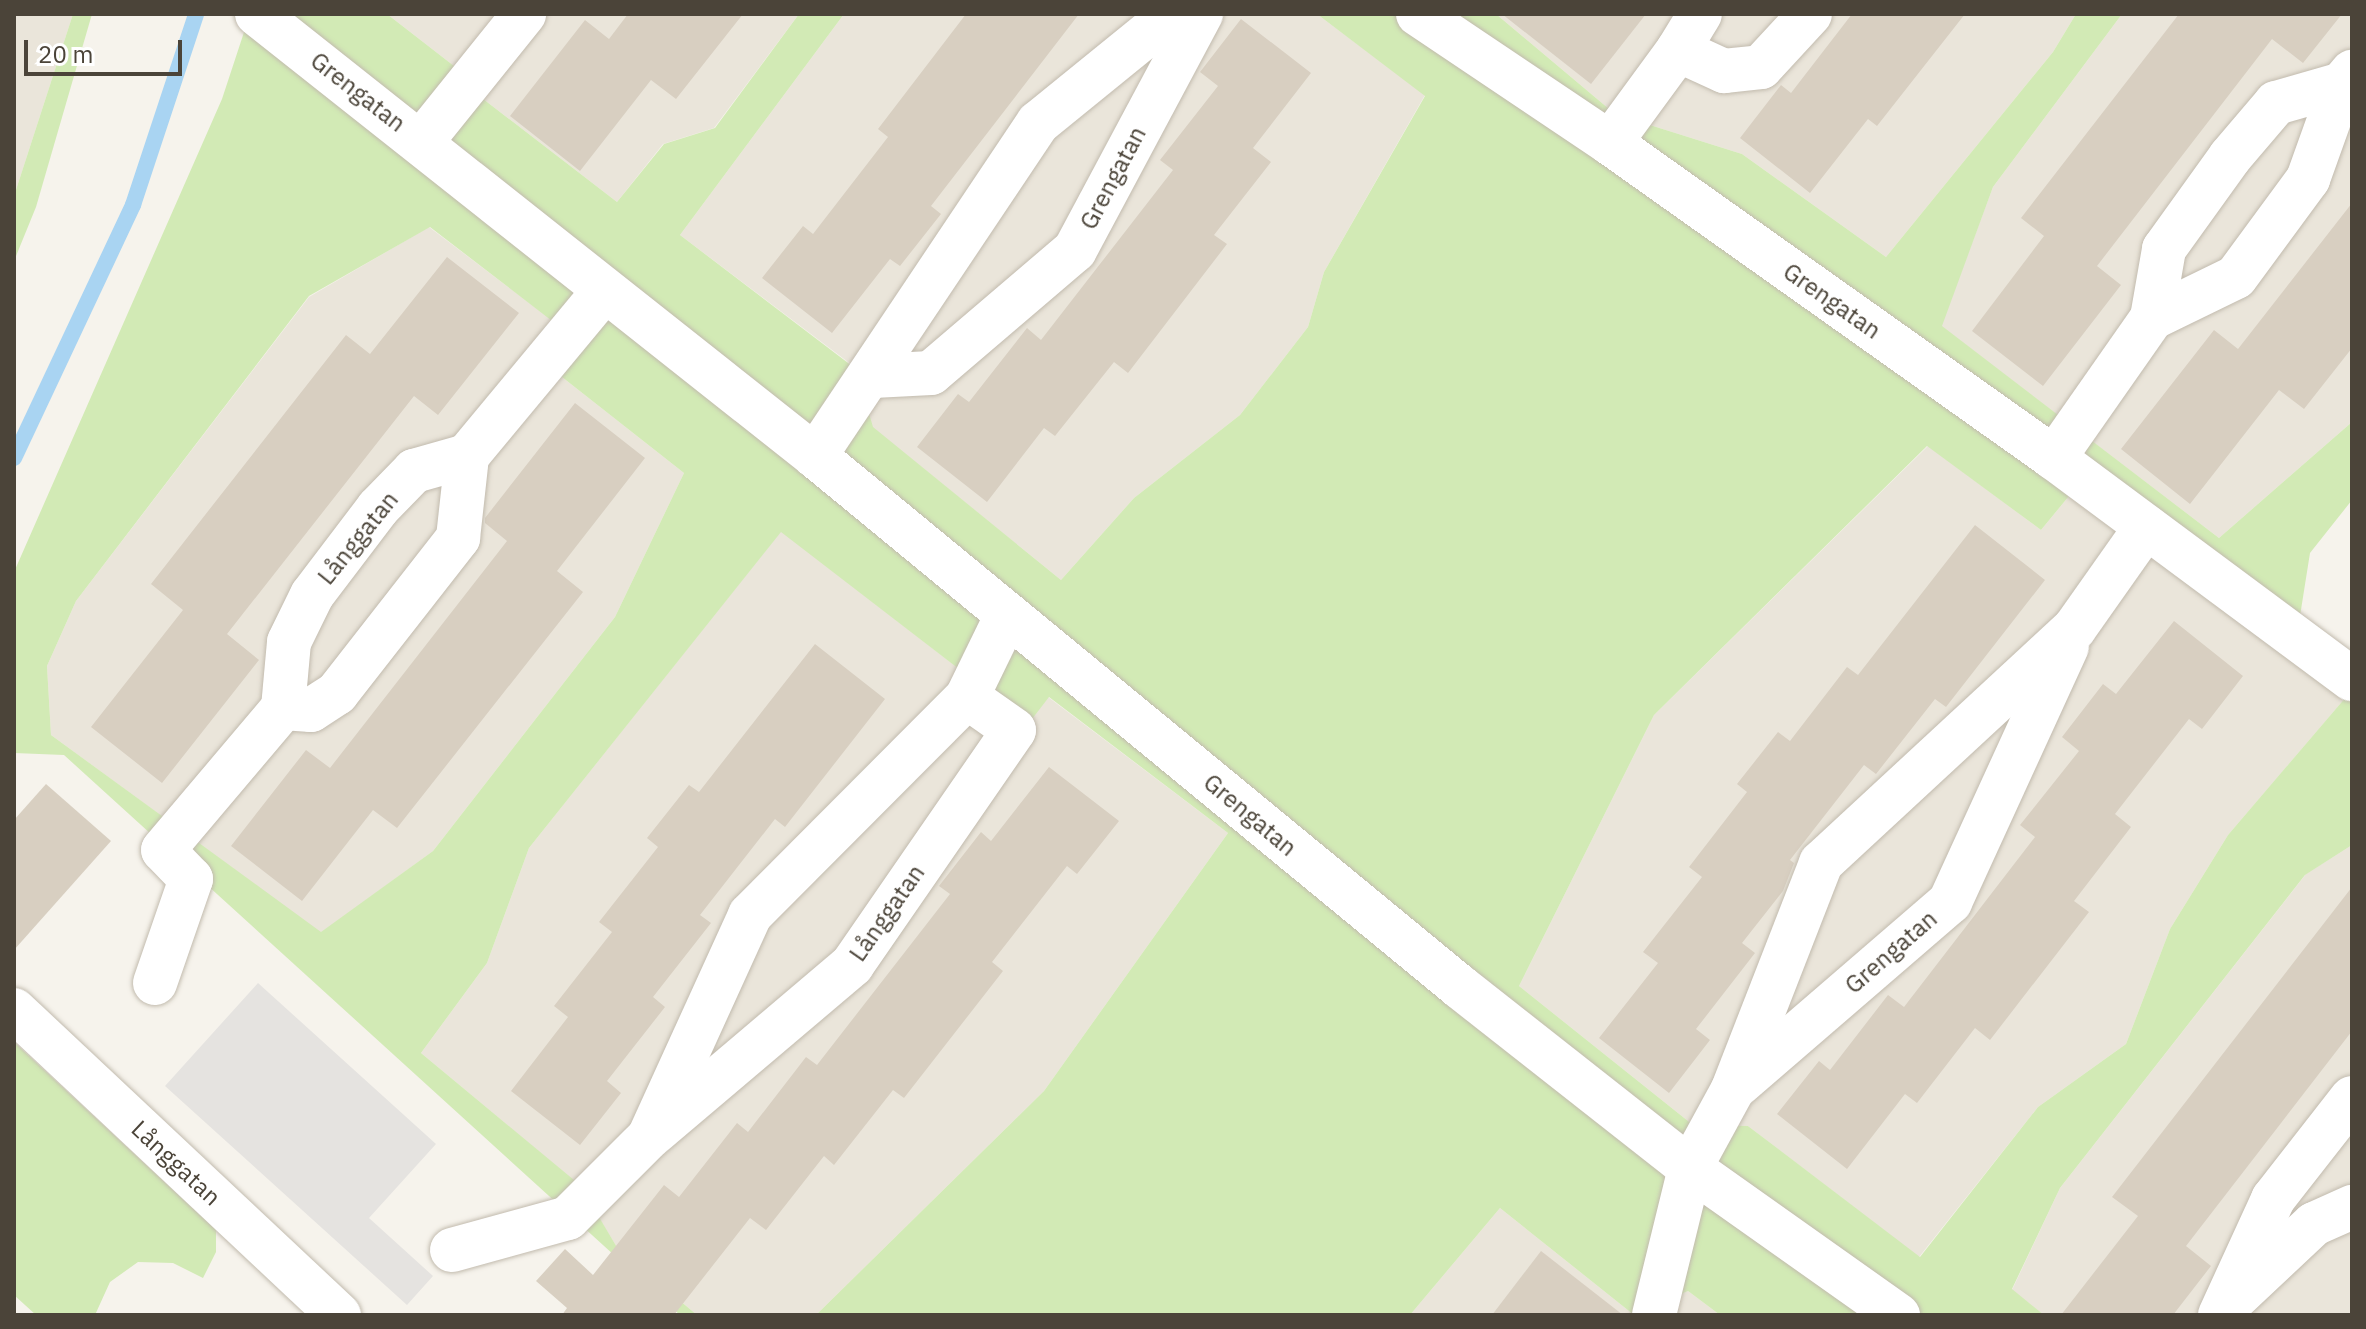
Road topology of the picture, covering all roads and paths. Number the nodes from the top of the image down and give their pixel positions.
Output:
1 (257, 14) edge
2 (524, 14) edge
3 (1172, 14) edge
4 (1201, 14) edge
5 (1418, 14) edge
6 (1810, 14) edge
7 (1689, 32) edge
8 (2347, 78) edge
9 (422, 141) junction
10 (1610, 143) junction
11 (604, 291) junction
12 (2152, 318) junction
13 (873, 376) junction
14 (467, 456) junction
15 (815, 456) junction
16 (2054, 458) junction
17 (2146, 527) junction
18 (1007, 615) junction
19 (2074, 629) junction
20 (2346, 663) edge
21 (967, 697) junction
22 (283, 708) junction
23 (1776, 978) junction
24 (155, 983) dead end
25 (14, 1010) edge
26 (1824, 1010) junction
27 (1733, 1089) junction
28 (2352, 1098) edge
29 (649, 1137) junction
30 (1690, 1168) junction
31 (2289, 1179) junction
32 (2333, 1216) edge
33 (452, 1250) dead end
34 (2223, 1311) edge
35 (339, 1315) edge
36 (1654, 1315) edge
37 (1898, 1315) edge

1 - 9 street, Grengatan
2 - 9 street, Grengatan
3 - 13 street
4 - 13 street, Grengatan
5 - 10 street, Grengatan
6 - 7 street
7 - 10 street
8 - 12 street
8 - 12 street
9 - 11 street, Grengatan
10 - 16 street, Grengatan
11 - 14 street
11 - 15 street, Grengatan
12 - 16 street
13 - 15 street
14 - 22 street, Långgatan
14 - 22 street
15 - 18 street, Grengatan
16 - 17 street, Grengatan
17 - 19 street, Grengatan
17 - 20 street, Grengatan
18 - 21 street, Långgatan
18 - 30 street, Grengatan
19 - 23 street, Grengatan
19 - 26 street, Grengatan
21 - 29 street, Långgatan
21 - 29 street, Långgatan
22 - 24 street
23 - 26 street, Grengatan
23 - 27 street, Grengatan
25 - 35 street, Långgatan
26 - 27 street, Grengatan
27 - 30 street, Grengatan
28 - 31 street
29 - 33 street, Långgatan
30 - 36 street
30 - 37 street, Grengatan
31 - 32 street
31 - 34 street
32 - 34 street

